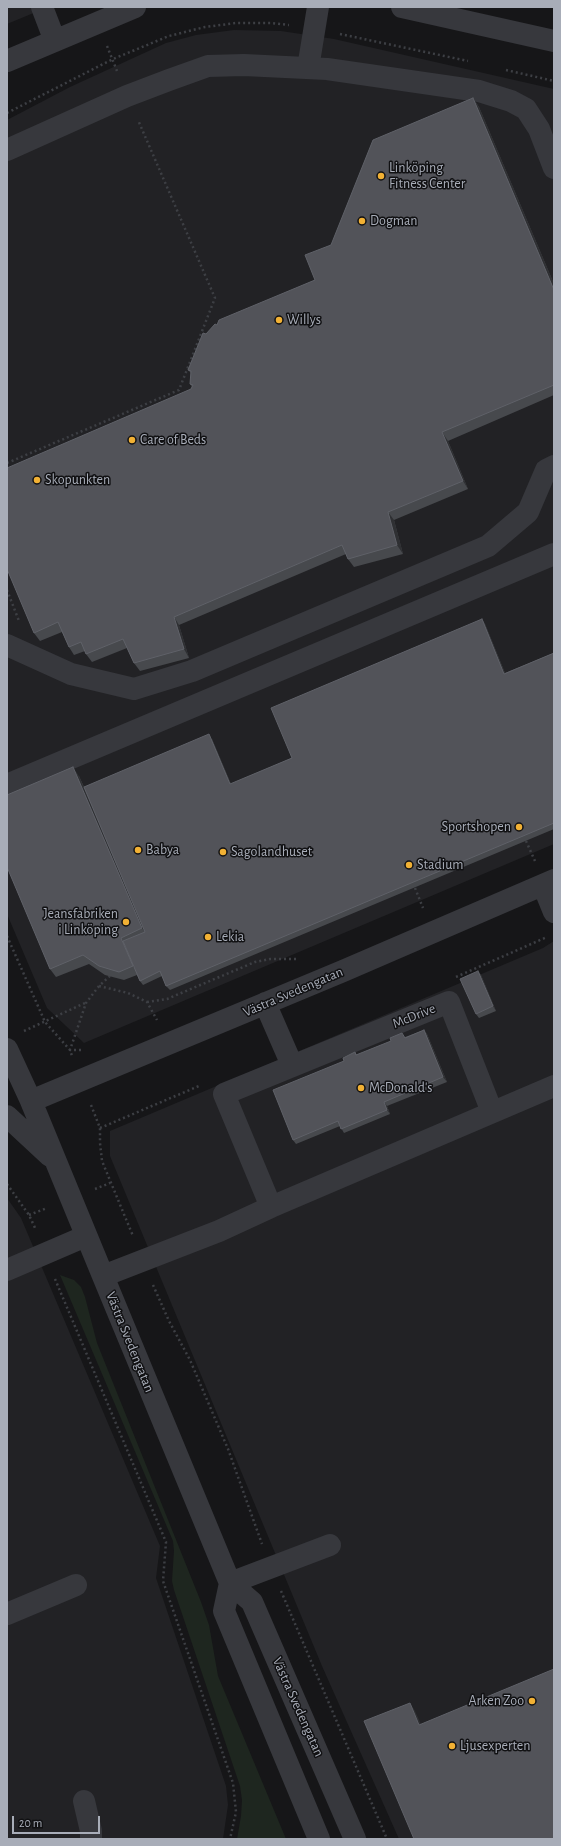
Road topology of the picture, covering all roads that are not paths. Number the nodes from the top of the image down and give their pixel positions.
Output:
1 (42, 7) edge
2 (135, 7) edge
3 (318, 7) edge
4 (402, 7) edge
5 (451, 12) edge
6 (55, 41) junction
7 (554, 41) edge
8 (7, 61) edge
9 (317, 68) junction
10 (7, 150) edge
11 (554, 168) edge
12 (554, 466) edge
13 (554, 554) edge
14 (7, 645) edge
15 (192, 672) junction
16 (207, 702) junction
17 (7, 785) edge
18 (549, 883) edge
19 (554, 912) edge
20 (265, 1003) junction
21 (13, 1041) edge
22 (292, 1065) junction
23 (554, 1086) edge
24 (31, 1101) junction
25 (492, 1112) junction
26 (7, 1116) edge
27 (54, 1160) junction
28 (271, 1207) junction
29 (86, 1236) junction
30 (7, 1270) edge
31 (103, 1276) junction
32 (330, 1545) dead end
33 (230, 1583) junction
34 (76, 1585) dead end
35 (7, 1614) edge
36 (84, 1801) dead end
37 (91, 1839) edge
38 (318, 1839) edge
39 (355, 1839) edge

1 - 6 street
2 - 6 street
3 - 9 street
4 - 5 street
5 - 7 street
6 - 8 street
9 - 10 street
9 - 11 street
12 - 15 street
13 - 16 street
14 - 15 street
15 - 16 street
16 - 17 street
18 - 19 street
18 - 20 street, Västra Svedengatan
20 - 22 street
20 - 24 street, Västra Svedengatan
21 - 24 street, Västra Svedengatan
22 - 25 street, McDrive
22 - 28 street
23 - 25 street
24 - 27 street, Västra Svedengatan
25 - 28 street
26 - 27 street
27 - 29 street, Västra Svedengatan
28 - 31 street
29 - 30 street
29 - 31 street, Västra Svedengatan
31 - 33 street, Västra Svedengatan
32 - 33 street
33 - 38 street
33 - 39 street, Västra Svedengatan
34 - 35 street
36 - 37 street

